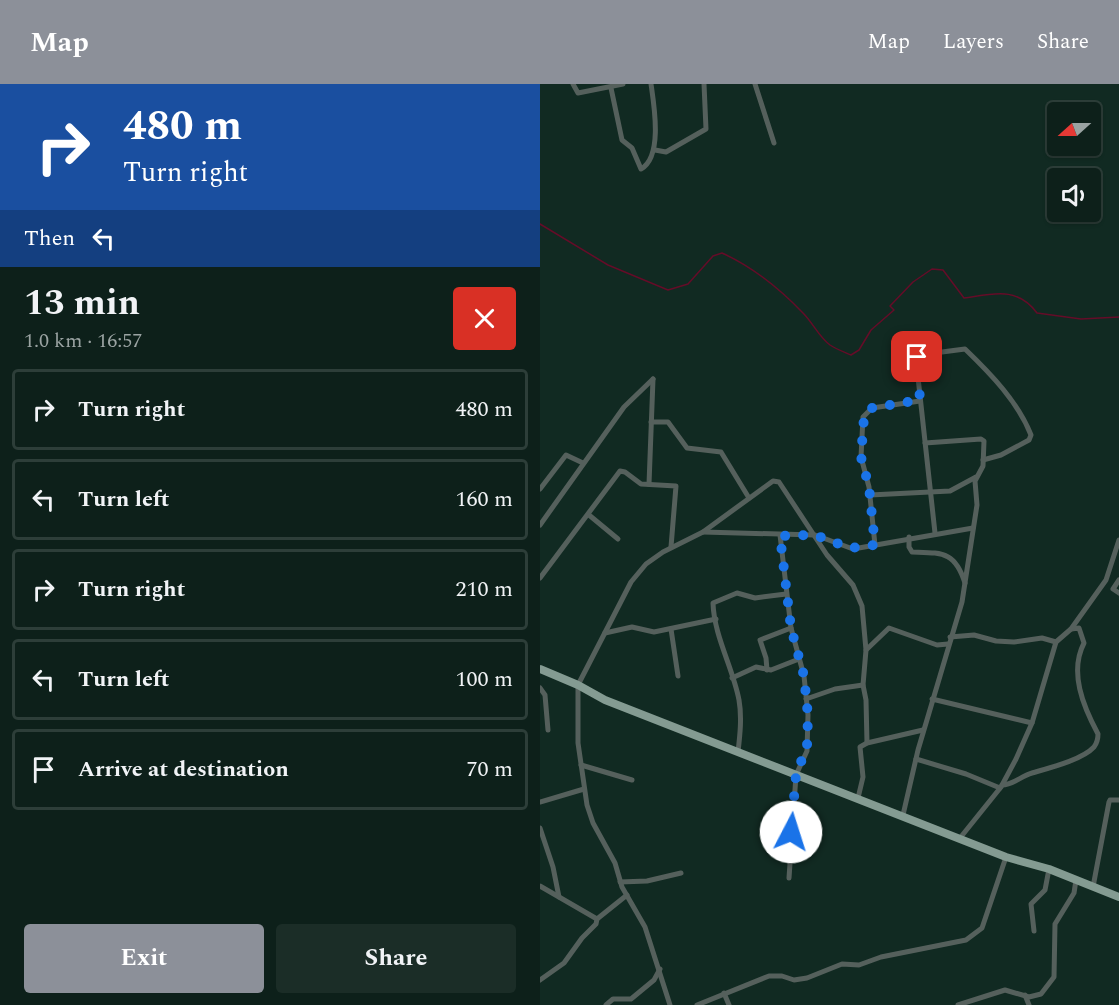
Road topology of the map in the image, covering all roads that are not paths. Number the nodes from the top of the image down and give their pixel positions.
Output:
1 (573, 84) edge
2 (623, 84) edge
3 (651, 84) edge
4 (704, 84) edge
5 (755, 84) edge
6 (611, 88) junction
7 (774, 143) dead end
8 (655, 150) junction
9 (920, 400) junction
10 (651, 422) junction
11 (925, 443) junction
12 (983, 460) junction
13 (583, 463) junction
14 (976, 477) junction
15 (649, 484) junction
16 (540, 489) edge
17 (931, 490) junction
18 (870, 495) junction
19 (749, 498) junction
20 (589, 515) junction
21 (540, 525) edge
22 (973, 528) junction
23 (703, 532) junction
24 (935, 533) junction
25 (815, 535) junction
26 (780, 536) junction
27 (909, 537) junction
28 (618, 538) dead end
29 (1119, 540) edge
30 (875, 545) junction
31 (671, 547) junction
32 (540, 578) edge
33 (1119, 580) edge
34 (965, 585) junction
35 (1119, 593) edge
36 (786, 594) junction
37 (716, 619) junction
38 (791, 628) junction
39 (671, 629) junction
40 (1071, 629) junction
41 (604, 633) junction
42 (950, 637) junction
43 (1056, 642) junction
44 (948, 644) junction
45 (937, 645) junction
46 (866, 650) junction
47 (945, 653) junction
48 (799, 658) junction
49 (540, 669) edge
50 (767, 670) junction
51 (678, 676) dead end
52 (732, 678) junction
53 (579, 685) junction
54 (863, 685) junction
55 (540, 688) edge
56 (806, 699) junction
57 (932, 699) junction
58 (1032, 723) junction
59 (548, 730) dead end
60 (923, 730) junction
61 (867, 743) junction
62 (738, 752) junction
63 (916, 759) junction
64 (581, 765) junction
65 (796, 775) junction
66 (632, 780) dead end
67 (1001, 787) junction
68 (584, 789) junction
69 (858, 798) junction
70 (1119, 800) edge
71 (540, 802) edge
72 (903, 815) junction
73 (540, 828) edge
74 (960, 838) junction
75 (1006, 856) junction
76 (1049, 869) junction
77 (681, 873) dead end
78 (789, 878) dead end
79 (1076, 880) junction
80 (620, 882) junction
81 (540, 886) edge
82 (1093, 887) junction
83 (627, 895) junction
84 (559, 897) junction
85 (1119, 897) edge
86 (597, 919) junction
87 (1034, 931) dead end
88 (660, 969) junction
89 (540, 980) edge
90 (724, 993) junction
91 (1041, 994) junction
92 (1025, 995) junction
93 (606, 1005) edge
94 (670, 1005) edge
95 (697, 1005) edge
96 (729, 1005) edge
97 (958, 1005) edge
98 (1030, 1005) edge

1 - 6 street
2 - 6 street
3 - 8 street
4 - 8 street
5 - 7 street
6 - 8 street
9 - 11 street
9 - 12 street
9 - 18 street
10 - 13 street
10 - 15 street
10 - 19 street
11 - 12 street
11 - 17 street
12 - 14 street
13 - 16 street
13 - 21 street
14 - 17 street
14 - 22 street
15 - 20 street
15 - 31 street
17 - 18 street
17 - 24 street
18 - 30 street
19 - 23 street
19 - 25 street
20 - 28 street
20 - 32 street
22 - 24 street
22 - 34 street
23 - 26 street
23 - 31 street
24 - 27 street
25 - 26 street
25 - 30 street
25 - 46 street
26 - 36 street
27 - 30 street
27 - 34 street
29 - 40 street
31 - 41 street
33 - 35 street
34 - 42 street
36 - 37 street
36 - 38 street
37 - 39 street
37 - 52 street
38 - 48 street
38 - 50 street
39 - 41 street
39 - 51 street
40 - 43 street
40 - 67 street
41 - 53 street
42 - 43 street
42 - 44 street
43 - 58 street
44 - 45 street
44 - 47 street
45 - 46 street
45 - 47 street
46 - 54 street
47 - 57 street
48 - 50 street
48 - 56 street
49 - 53 main road
50 - 52 street
52 - 62 street
53 - 62 main road
53 - 64 street
54 - 56 street
54 - 61 street
55 - 59 street
56 - 65 street
57 - 58 street
57 - 60 street
58 - 67 street
60 - 61 street
60 - 63 street
61 - 69 street
62 - 65 main road
63 - 67 street
63 - 72 street
64 - 66 street
64 - 68 street
65 - 69 main road
65 - 78 street
67 - 74 street
68 - 71 street
68 - 80 street
69 - 72 main road
70 - 82 street
72 - 74 main road
73 - 84 street
74 - 75 main road
75 - 76 main road
75 - 90 street
76 - 79 main road
76 - 87 street
77 - 80 street
79 - 82 main road
79 - 91 street
80 - 83 street
81 - 84 street
82 - 85 main road
83 - 86 street
83 - 88 street
84 - 86 street
86 - 89 street
88 - 93 street
88 - 94 street
90 - 95 street
90 - 96 street
91 - 92 street
91 - 98 street
92 - 97 street
92 - 98 street

